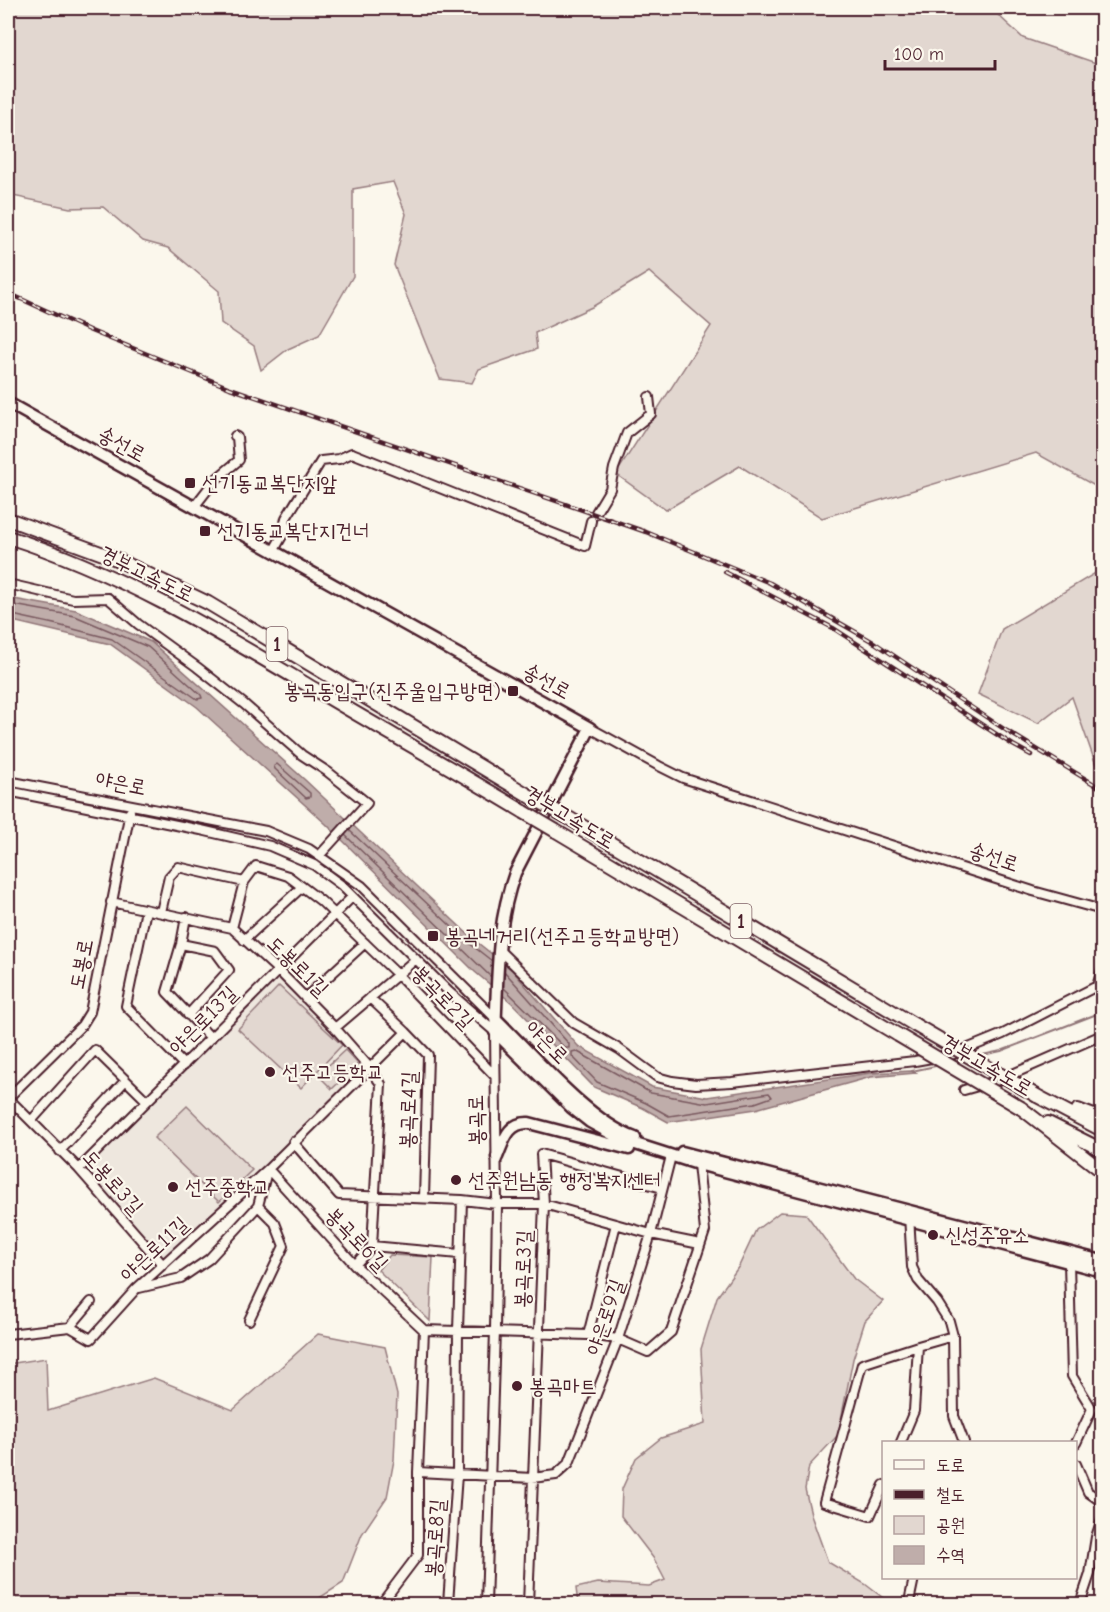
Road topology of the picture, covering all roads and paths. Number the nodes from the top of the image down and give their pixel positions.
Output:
1 (649, 397) dead end
2 (8, 403) edge
3 (235, 436) dead end
4 (194, 507) junction
5 (8, 519) edge
6 (8, 537) edge
7 (273, 552) junction
8 (8, 584) edge
9 (590, 728) junction
10 (8, 782) edge
11 (8, 791) edge
12 (131, 805) junction
13 (129, 815) junction
14 (319, 856) junction
15 (244, 882) junction
16 (302, 887) junction
17 (352, 897) junction
18 (111, 902) junction
19 (146, 910) junction
20 (1102, 910) edge
21 (161, 912) junction
22 (335, 914) junction
23 (186, 917) junction
24 (232, 928) junction
25 (244, 940) junction
26 (365, 943) junction
27 (181, 944) junction
28 (499, 950) junction
29 (416, 959) junction
30 (278, 970) junction
31 (1102, 970) edge
32 (398, 975) junction
33 (305, 998) junction
34 (370, 998) junction
35 (188, 1015) junction
36 (495, 1018) junction
37 (335, 1028) junction
38 (406, 1032) junction
39 (495, 1032) junction
40 (1102, 1035) edge
41 (211, 1038) junction
42 (184, 1065) junction
43 (369, 1067) junction
44 (495, 1076) junction
45 (125, 1081) junction
46 (964, 1090) dead end
47 (1037, 1096) junction
48 (8, 1098) edge
49 (147, 1101) junction
50 (1021, 1108) junction
51 (1102, 1119) edge
52 (32, 1121) junction
53 (1102, 1130) edge
54 (293, 1142) junction
55 (1102, 1150) edge
56 (60, 1151) junction
57 (671, 1156) junction
58 (497, 1157) junction
59 (698, 1164) junction
60 (79, 1169) junction
61 (268, 1169) junction
62 (1102, 1171) edge
63 (662, 1188) junction
64 (374, 1197) junction
65 (424, 1198) junction
66 (462, 1200) junction
67 (497, 1204) junction
68 (544, 1204) junction
69 (258, 1206) junction
70 (909, 1216) junction
71 (616, 1224) junction
72 (651, 1234) junction
73 (700, 1244) junction
74 (372, 1246) junction
75 (459, 1254) junction
76 (1102, 1261) edge
77 (1069, 1262) junction
78 (163, 1264) junction
79 (355, 1265) junction
80 (1102, 1271) edge
81 (136, 1289) junction
82 (91, 1302) dead end
83 (249, 1320) dead end
84 (70, 1327) junction
85 (424, 1330) junction
86 (458, 1331) junction
87 (495, 1331) junction
88 (8, 1334) edge
89 (539, 1334) junction
90 (588, 1335) junction
91 (953, 1336) junction
92 (618, 1339) junction
93 (918, 1346) junction
94 (1102, 1407) edge
95 (1092, 1409) junction
96 (902, 1441) edge
97 (963, 1441) edge
98 (1077, 1441) edge
99 (1077, 1466) edge
100 (418, 1472) junction
101 (457, 1474) junction
102 (489, 1475) junction
103 (550, 1476) joint
104 (532, 1478) junction
105 (882, 1489) edge
106 (1102, 1502) edge
107 (1102, 1519) edge
108 (914, 1579) edge
109 (909, 1602) dead end
110 (381, 1605) edge
111 (448, 1605) edge
112 (486, 1605) edge
113 (528, 1605) edge
114 (1080, 1605) edge

1 - 7 street
2 - 4 main road, 송선로
3 - 4 street
4 - 7 main road, 송선로
5 - 47 highway, 경부고속도로 / 1, bridge
6 - 50 highway, 경부고속도로 / 1, bridge
7 - 9 main road, 송선로
8 - 14 street
9 - 20 street, 송선로
9 - 28 main road, 봉곡로
10 - 12 street, 야은로
11 - 13 street, 야은로
12 - 13 street, 도봉로
12 - 14 street, 야은로
13 - 17 street, 야은로
13 - 18 street, 도봉로
14 - 36 street, 야은로
15 - 16 street, 봉곡로2길
15 - 21 street
15 - 24 street
16 - 22 street, 봉곡로2길
16 - 25 street
17 - 22 street, 야은로13길
17 - 29 street, 야은로
18 - 19 street
18 - 48 street, 도봉로
19 - 21 street
19 - 42 street
21 - 23 street
22 - 26 street, 봉곡로2길
22 - 30 street, 야은로13길
23 - 24 street
23 - 27 street
24 - 25 street, 도봉로1길
25 - 30 street, 도봉로1길
26 - 32 street, 봉곡로2길
26 - 33 street
27 - 35 street
27 - 35 street
28 - 31 street
28 - 36 main road, 봉곡로
29 - 32 street
29 - 39 street, 야은로
30 - 33 street, 도봉로1길
30 - 41 street, 야은로13길
32 - 34 street
32 - 44 street, 봉곡로2길
33 - 37 street, 도봉로1길
34 - 37 street
34 - 38 street
35 - 41 street
36 - 39 main road, 봉곡로
36 - 70 main road, 야은로
37 - 43 street, 도봉로1길
38 - 43 street, 야은로11길
38 - 65 street, 봉곡로4길
39 - 44 street, 봉곡로
39 - 57 main road, 야은로
40 - 46 street
41 - 42 street, 야은로13길
42 - 49 street, 야은로13길
43 - 54 street, 야은로11길
43 - 64 street, 봉곡로4길
44 - 58 street, 봉곡로
45 - 49 street
45 - 52 street
45 - 56 street, 도봉로3길
47 - 51 highway
47 - 53 highway, 경부고속도로 / 1
48 - 52 street, 도봉로3길
49 - 60 street, 야은로13길
50 - 55 highway, 경부고속도로 / 1
50 - 62 highway
52 - 56 street, 도봉로3길
54 - 61 street, 야은로11길
54 - 64 street
56 - 60 street, 도봉로3길
57 - 58 main road
57 - 59 main road, 야은로
57 - 63 street, 야은로9길
58 - 67 street, 봉곡로
59 - 70 main road, 야은로
59 - 73 street
60 - 78 street, 도봉로3길
61 - 69 street
61 - 78 street, 야은로11길
61 - 79 street, 봉곡로6길
63 - 68 street, 봉곡로3길
63 - 72 street, 야은로9길
64 - 65 street
64 - 74 street, 봉곡로4길
65 - 66 street
66 - 67 street
66 - 75 street
67 - 68 street, 봉곡로3길
67 - 87 street, 봉곡로
68 - 71 street, 봉곡로3길
68 - 89 street, 봉곡로3길
69 - 81 street
69 - 83 street
70 - 76 main road, 야은로
70 - 77 main road, 야은로
70 - 91 street
71 - 72 street, 봉곡로3길
71 - 90 street
72 - 73 street, 봉곡로3길
72 - 92 street, 야은로9길
73 - 92 street
74 - 75 street
74 - 79 street
75 - 86 street
77 - 80 main road, 야은로
77 - 95 street
78 - 81 street, 야은로11길
79 - 85 street, 봉곡로6길
81 - 84 street, 야은로11길
82 - 84 street
84 - 88 street
85 - 86 street
85 - 100 street
86 - 87 street
86 - 101 street
87 - 89 street
87 - 102 street, 봉곡로
89 - 90 street
89 - 104 street, 봉곡로3길
90 - 92 street
91 - 93 street
91 - 97 street
92 - 103 street, 야은로9길
93 - 96 street
93 - 105 street
94 - 95 street
95 - 98 street
99 - 106 street
100 - 101 street, 봉곡로8길
100 - 110 street, 봉곡로8길
101 - 102 street, 봉곡로8길
101 - 111 street, 봉곡로8길
102 - 104 street, 봉곡로8길
102 - 112 street, 봉곡로
103 - 104 street, 봉곡로8길
104 - 113 street, 봉곡로3길
107 - 114 street
108 - 109 street

